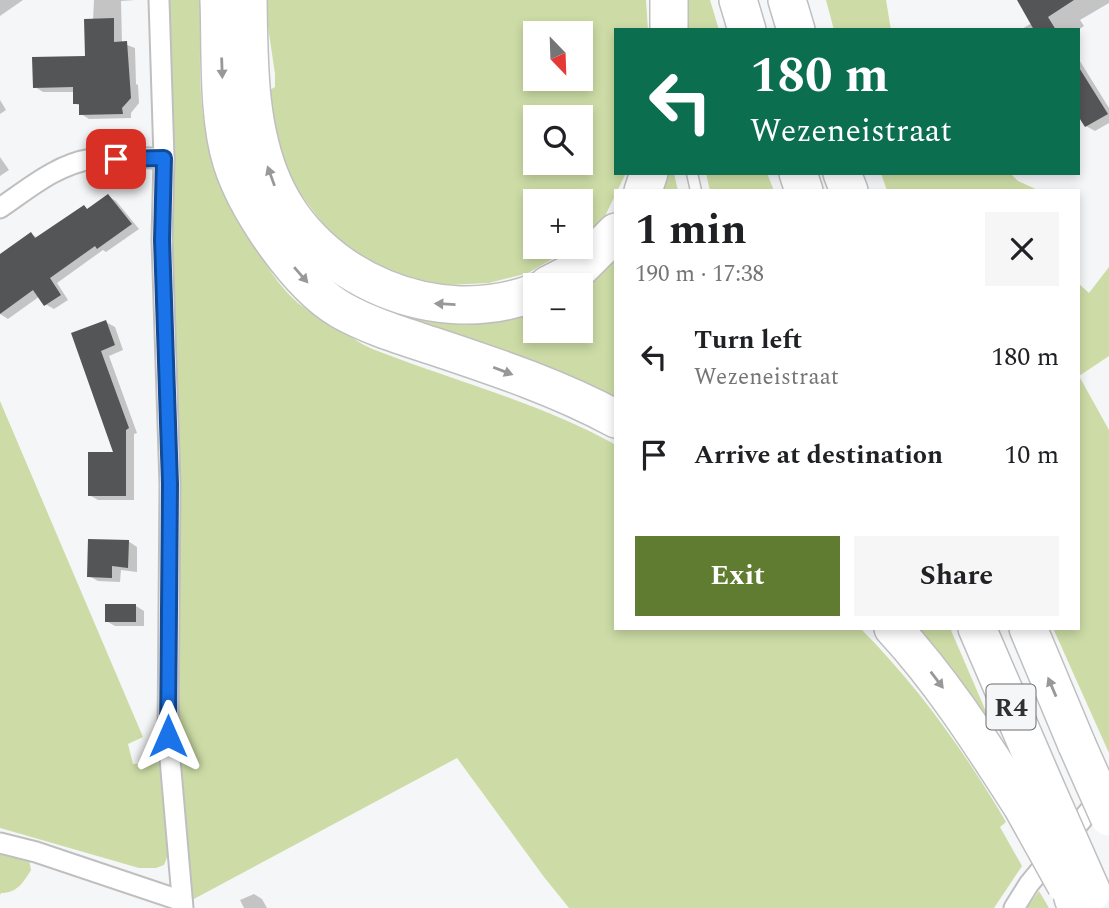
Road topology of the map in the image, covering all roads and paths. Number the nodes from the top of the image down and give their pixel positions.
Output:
1 (159, 0) edge
2 (219, 0) edge
3 (248, 0) edge
4 (669, 0) edge
5 (738, 0) edge
6 (787, 0) edge
7 (669, 28) edge
8 (746, 28) edge
9 (795, 28) edge
10 (164, 158) junction
11 (0, 208) edge
12 (614, 234) edge
13 (571, 273) edge
14 (523, 297) edge
15 (614, 418) edge
16 (895, 630) edge
17 (978, 630) edge
18 (1029, 630) edge
19 (1109, 787) edge
20 (1033, 796) junction
21 (1109, 817) edge
22 (0, 844) edge
23 (1085, 901) edge
24 (183, 904) edge
25 (1014, 908) edge

1 - 10 street
2 -> 15 highway
14 -> 3 highway
4 - 7 highway
5 - 8 highway
6 - 9 highway
10 - 11 street
10 - 24 street
12 - 13 highway
16 -> 20 highway
17 - 20 highway, R4
21 -> 18 highway, R4, bridge
19 - 25 street
20 - 23 highway, R4, bridge
22 - 24 street

